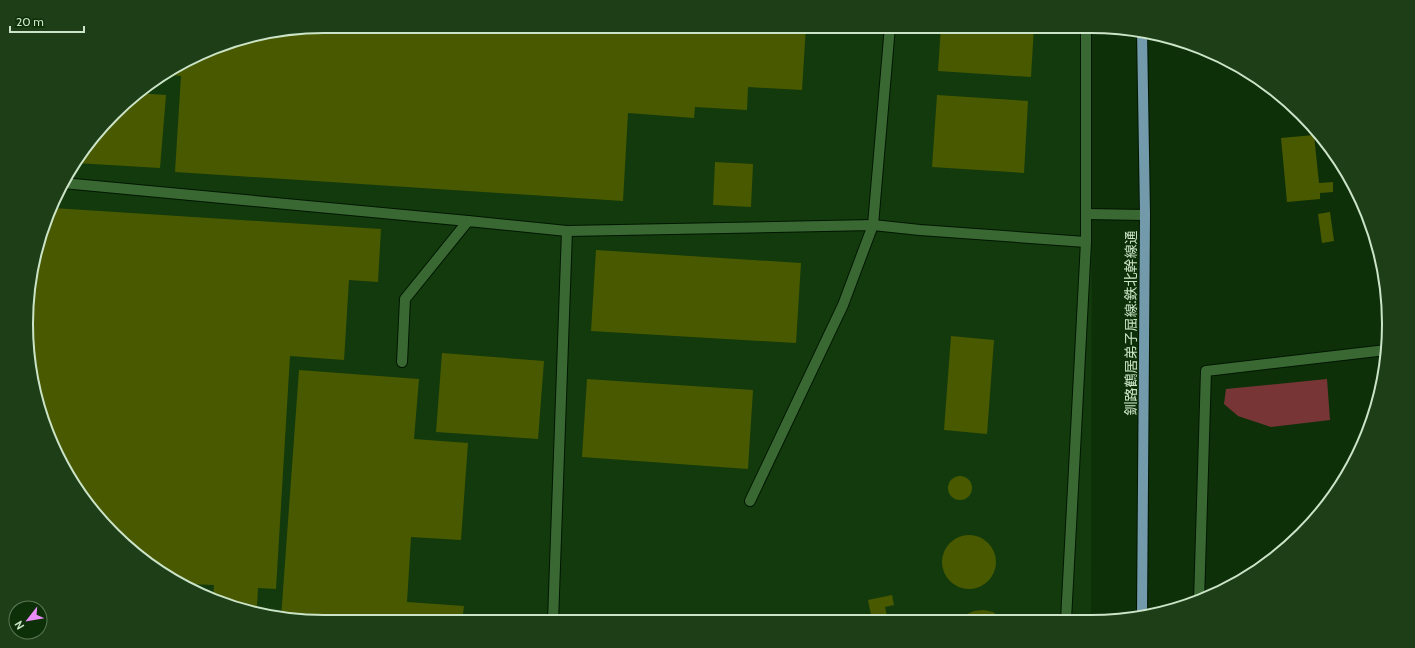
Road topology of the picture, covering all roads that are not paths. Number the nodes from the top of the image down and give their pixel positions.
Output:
1 (889, 33) edge
2 (1086, 33) edge
3 (1142, 38) edge
4 (69, 184) edge
5 (1086, 214) junction
6 (1146, 215) junction
7 (468, 221) junction
8 (874, 225) junction
9 (567, 231) junction
10 (1086, 242) junction
11 (1381, 351) edge
12 (402, 362) dead end
13 (750, 501) dead end
14 (1199, 594) edge
15 (1142, 610) edge
16 (552, 615) edge
17 (1066, 615) edge

1 - 8 street
2 - 5 street
3 - 6 main road, 釧路鶴居弟子屈線:鉄北幹線通
4 - 7 street
5 - 6 street
5 - 10 street
6 - 15 main road, 釧路鶴居弟子屈線:鉄北幹線通
7 - 9 street
7 - 12 street
8 - 9 street
8 - 10 street
8 - 13 street
9 - 16 street
10 - 17 street
11 - 14 street

